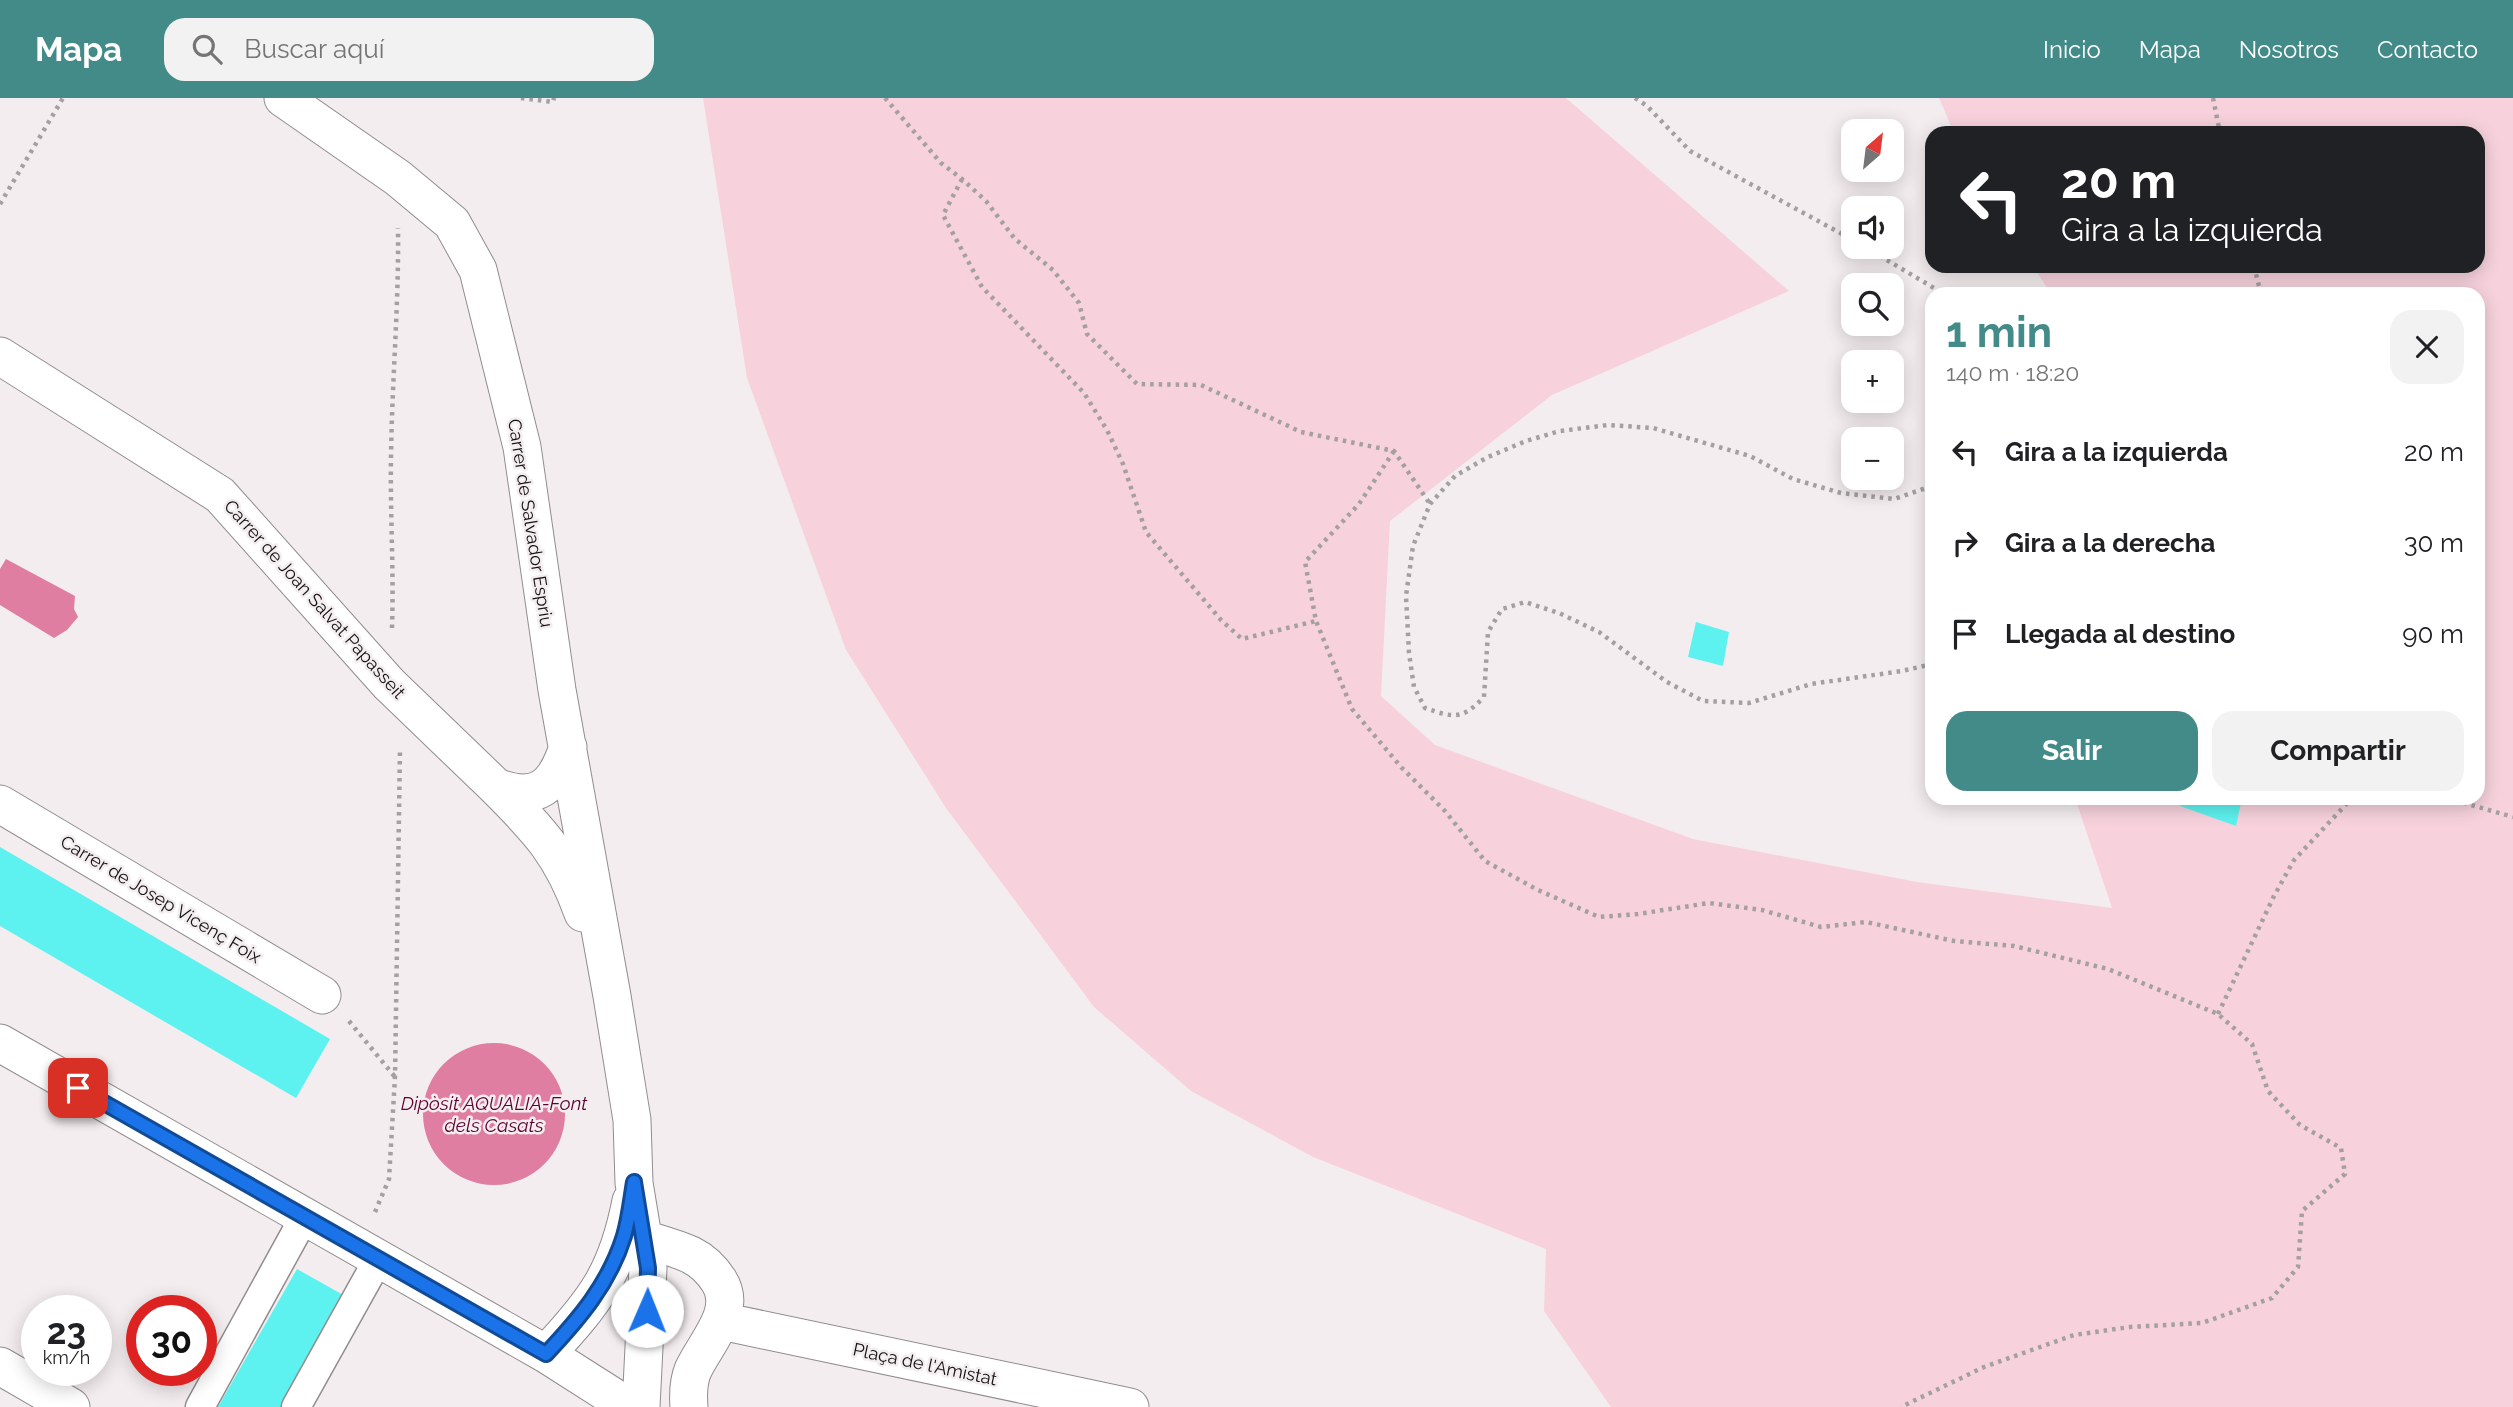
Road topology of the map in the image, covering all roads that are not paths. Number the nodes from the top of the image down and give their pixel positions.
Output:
1 (283, 98) edge
2 (0, 356) edge
3 (568, 747) junction
4 (496, 787) junction
5 (0, 804) edge
6 (322, 995) road end
7 (612, 996) junction
8 (3, 1053) edge
9 (634, 1182) junction
10 (305, 1216) junction
11 (645, 1239) junction
12 (378, 1260) junction
13 (721, 1321) junction
14 (546, 1354) junction
15 (0, 1366) edge
16 (71, 1407) edge
17 (200, 1407) edge
18 (296, 1407) edge
19 (619, 1407) edge
20 (641, 1407) edge
21 (689, 1407) edge
22 (1130, 1407) edge

1 - 3 street, Carrer de Salvador Espriu
2 - 4 street, Carrer de Joan Salvat Papasseit
3 - 4 street
3 - 7 street, Carrer de Salvador Espriu
4 - 7 street, Carrer de Salvador Espriu
5 - 6 street, Carrer de Josep Vicenç Foix
7 - 9 street, Carrer de Salvador Espriu
8 - 10 street
9 - 11 street, Carrer de Salvador Espriu
9 - 14 street
10 - 12 street
10 - 17 street
11 - 13 street
11 - 20 street, Carrer de Salvador Espriu
12 - 14 street
12 - 18 street
13 - 21 street
13 - 22 street, Plaça de l'Amistat
14 - 19 street
15 - 16 street

